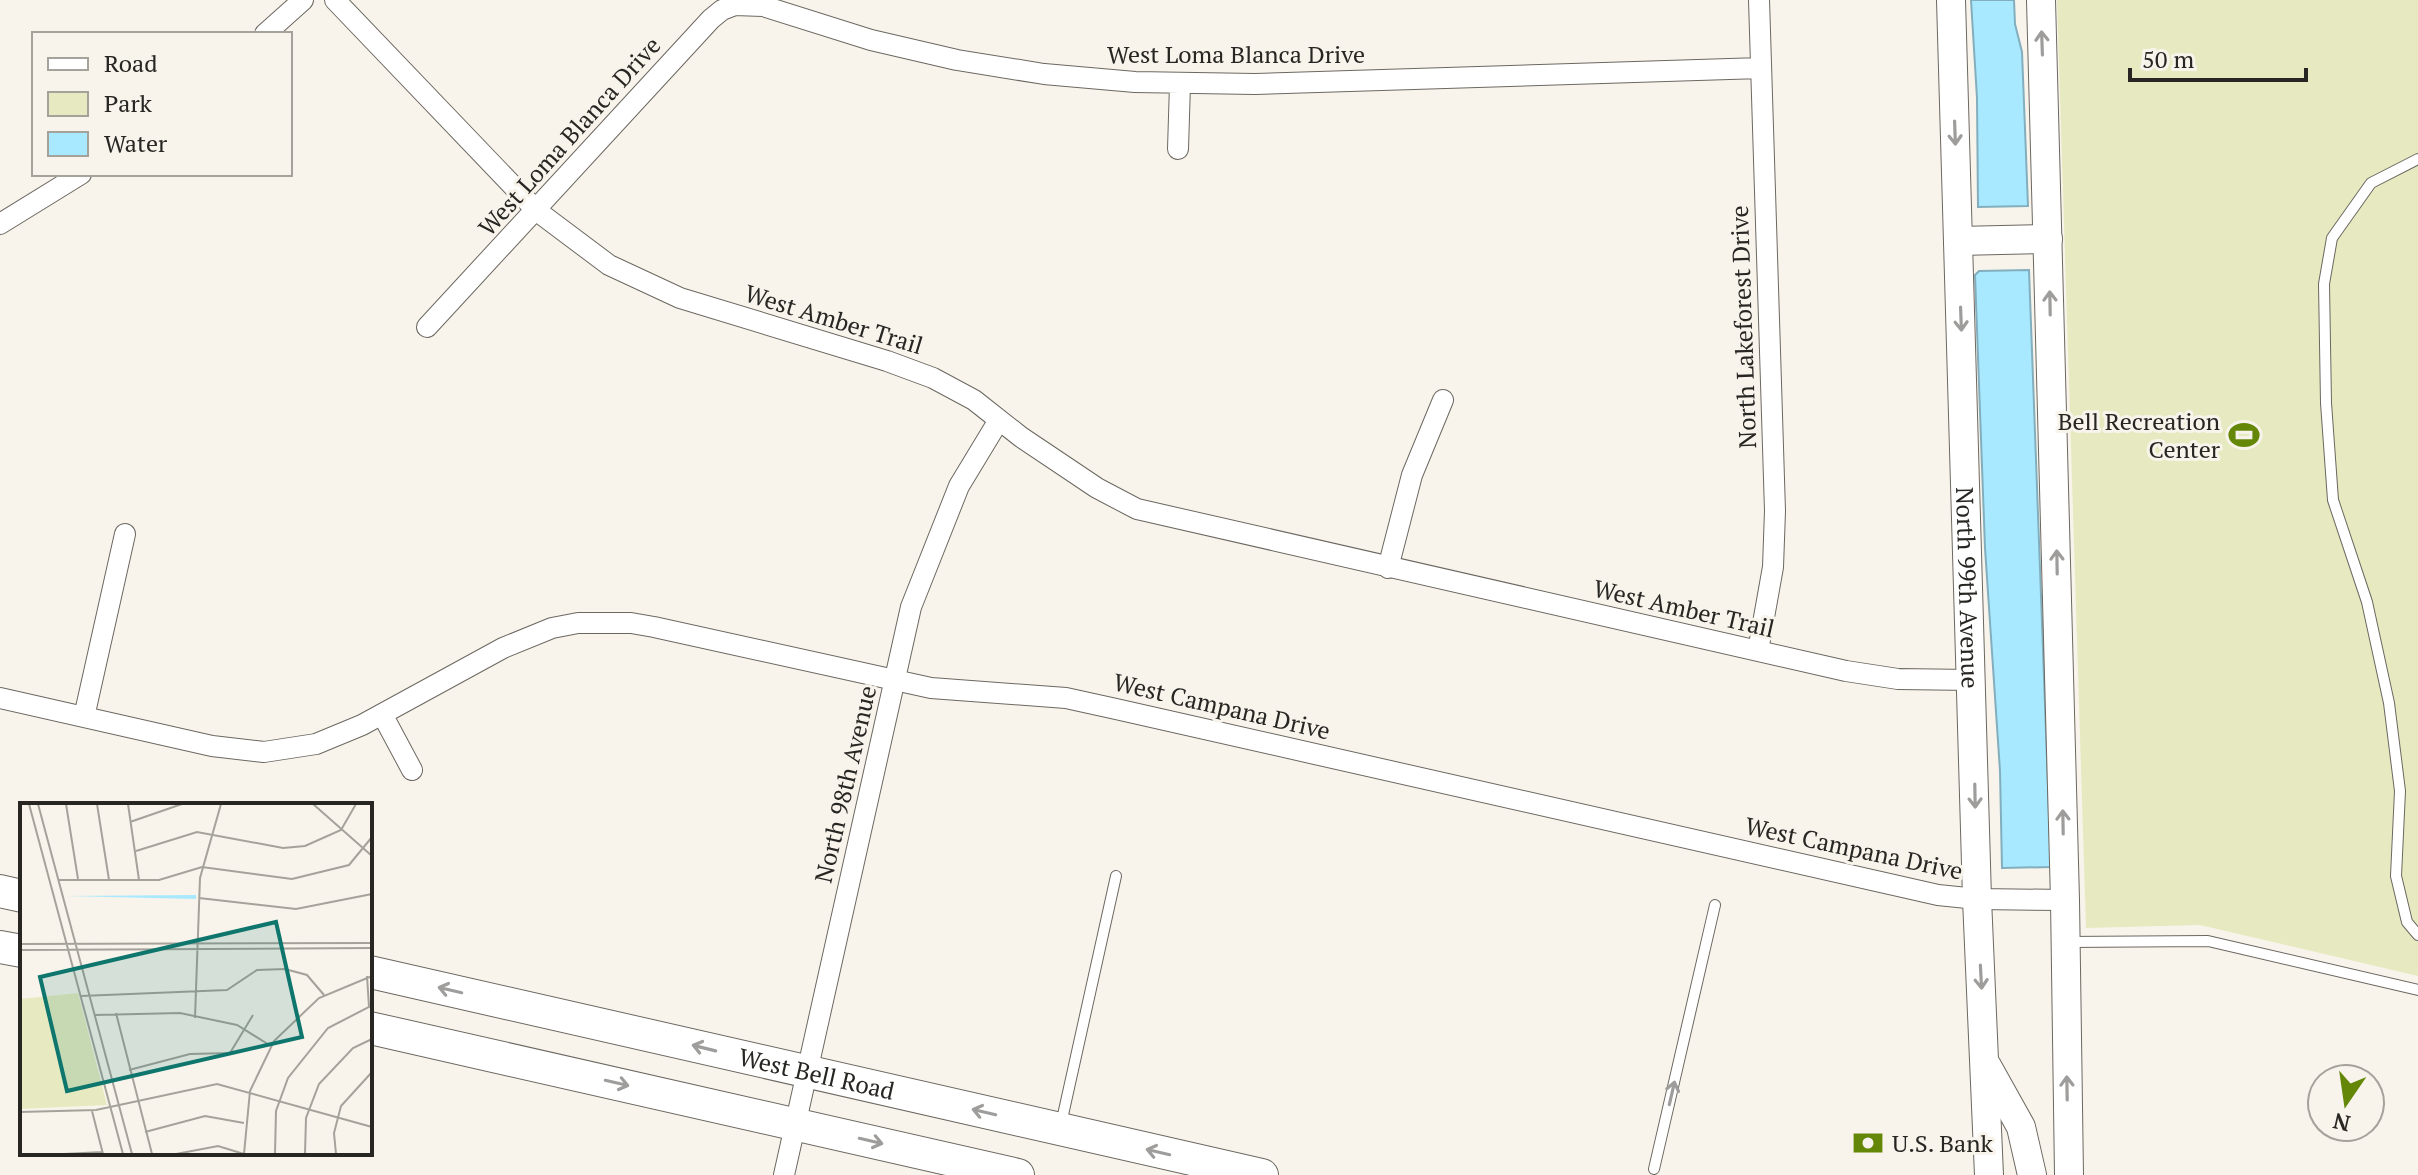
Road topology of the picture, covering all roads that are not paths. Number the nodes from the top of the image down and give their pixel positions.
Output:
1 (303, 0) edge
2 (335, 0) edge
3 (1759, 0) edge
4 (1951, 0) edge
5 (2041, 0) edge
6 (267, 32) edge
7 (1761, 68) junction
8 (1180, 84) junction
9 (1178, 149) dead end
10 (2418, 159) edge
11 (78, 176) edge
12 (537, 211) junction
13 (0, 224) edge
14 (2048, 239) junction
15 (1958, 241) junction
16 (427, 327) dead end
17 (1443, 400) dead end
18 (999, 420) junction
19 (125, 534) dead end
20 (1388, 568) junction
21 (1758, 651) junction
22 (1971, 680) junction
23 (894, 682) junction
24 (0, 698) edge
25 (382, 714) junction
26 (84, 717) junction
27 (412, 770) dead end
28 (1116, 876) dead end
29 (0, 891) edge
30 (20, 896) edge
31 (1977, 899) junction
32 (2065, 900) junction
33 (1715, 905) dead end
34 (2418, 935) edge
35 (2065, 942) junction
36 (0, 947) edge
37 (20, 951) edge
38 (372, 972) edge
39 (2418, 990) edge
40 (372, 1028) edge
41 (1985, 1063) junction
42 (807, 1072) junction
43 (795, 1124) junction
44 (1060, 1130) junction
45 (1654, 1169) dead end
46 (784, 1175) edge
47 (1018, 1175) edge
48 (1262, 1175) edge
49 (1989, 1175) edge
50 (2032, 1175) edge
51 (2069, 1175) edge

1 - 6 street
2 - 12 street, West Amber Trail
3 - 7 street, North Lakeforest Drive
4 -> 15 main road, North 99th Avenue
14 -> 5 main road
7 - 8 street, West Loma Blanca Drive
7 - 21 street, North Lakeforest Drive
8 - 9 street
8 - 12 street, West Loma Blanca Drive
10 - 34 lane
11 - 13 street
12 - 16 street, West Loma Blanca Drive
12 - 18 street, West Amber Trail
14 - 15 main road
32 -> 14 main road
15 -> 22 main road, North 99th Avenue
17 - 20 street
18 - 20 street, West Amber Trail
18 - 23 street, North 98th Avenue
19 - 26 street
20 - 21 street, West Amber Trail
21 - 22 street, West Amber Trail
22 -> 31 main road, North 99th Avenue
23 - 25 street, West Campana Drive
23 - 31 street, West Campana Drive
23 - 42 street, North 98th Avenue
24 - 26 street, West Campana Drive
25 - 26 street, West Campana Drive
25 - 27 street
28 - 44 lane
29 - 30 main road
31 - 32 street, West Campana Drive
31 -> 41 main road, North 99th Avenue
32 - 35 main road
45 -> 33 lane
35 - 39 lane
51 -> 35 main road
36 - 37 main road
42 -> 38 main road, West Bell Road
40 -> 43 main road
41 - 49 main road, North 99th Avenue
41 - 50 main road
42 - 43 street, North 98th Avenue
44 -> 42 main road, West Bell Road
43 - 46 street, North 98th Avenue
43 -> 47 main road
48 -> 44 main road, West Bell Road

